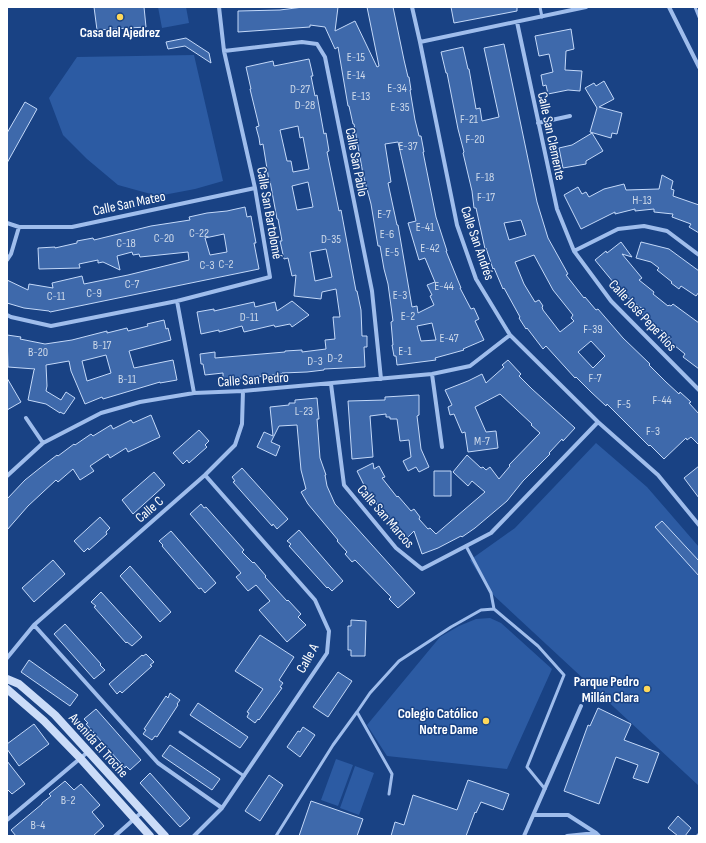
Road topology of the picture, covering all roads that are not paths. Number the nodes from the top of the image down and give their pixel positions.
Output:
1 (219, 7) edge
2 (412, 7) edge
3 (540, 7) edge
4 (586, 7) edge
5 (669, 7) edge
6 (694, 7) edge
7 (542, 16) junction
8 (699, 17) edge
9 (517, 22) junction
10 (420, 42) junction
11 (224, 51) junction
12 (699, 67) edge
13 (570, 116) dead end
14 (538, 124) junction
15 (255, 188) junction
16 (7, 223) edge
17 (19, 227) junction
18 (574, 251) junction
19 (699, 255) edge
20 (7, 260) edge
21 (176, 301) junction
22 (7, 315) edge
23 (510, 335) junction
24 (432, 374) junction
25 (381, 379) junction
26 (331, 384) junction
27 (699, 390) edge
28 (243, 391) junction
29 (194, 393) junction
30 (26, 418) dead end
31 (598, 422) junction
32 (43, 444) junction
33 (442, 447) dead end
34 (205, 475) junction
35 (7, 476) edge
36 (699, 525) edge
37 (466, 546) junction
38 (494, 609) junction
39 (34, 624) junction
40 (7, 658) edge
41 (7, 679) edge
42 (7, 689) edge
43 (581, 706) dead end
44 (356, 712) junction
45 (180, 732) dead end
46 (88, 751) junction
47 (80, 758) junction
48 (244, 776) junction
49 (545, 789) junction
50 (389, 794) dead end
51 (222, 808) junction
52 (142, 812) junction
53 (534, 814) junction
54 (134, 819) junction
55 (7, 820) edge
56 (598, 834) edge
57 (115, 836) edge
58 (150, 836) edge
59 (165, 836) edge
60 (194, 836) edge
61 (276, 836) edge
62 (524, 836) edge
63 (567, 836) edge

1 - 11 street, Calle San Bartolomé
2 - 10 street, Calle San Andrés
3 - 7 lane
4 - 7 street
5 - 12 street
6 - 8 lane
7 - 9 street
9 - 10 street
9 - 14 street, Calle San Clemente
10 - 23 street, Calle San Andrés
11 - 15 street, Calle San Bartolomé
11 - 25 street, Calle San Pablo
13 - 14 street
14 - 18 street, Calle San Clemente
15 - 17 street, Calle San Mateo
15 - 21 street, Calle San Bartolomé
16 - 17 street, Calle San Mateo
17 - 20 street
18 - 19 street
18 - 27 street, Calle José Pepe Ríos
21 - 22 street, Calle San Bartolomé
21 - 29 street
23 - 24 street, Calle San Pedro
23 - 31 street, Calle San Andrés
24 - 25 street, Calle San Pedro
24 - 33 street
25 - 26 street, Calle San Pedro
26 - 28 street, Calle San Pedro
26 - 37 street, Calle San Marcos
28 - 29 street, Calle San Pedro
28 - 34 street, Calle C
29 - 32 street, Calle San Pedro
30 - 32 street
31 - 36 street, Calle San Andrés
31 - 37 street, Calle San Marcos
32 - 35 street, Calle San Pedro
34 - 39 street, Calle C
34 - 48 street, Calle A
37 - 38 lane
38 - 44 lane
38 - 49 lane
39 - 40 street, Calle C
39 - 51 street
41 - 46 street, Avenida El Troche
42 - 47 street, Avenida El Troche
43 - 49 street
44 - 50 lane
44 - 61 lane
45 - 48 lane
46 - 47 street
46 - 52 street, Avenida El Troche
47 - 54 street, Avenida El Troche
47 - 55 street
48 - 51 street, Calle A
49 - 53 street
51 - 60 street, Calle A
52 - 54 street
52 - 59 street, Avenida El Troche
53 - 56 street
53 - 62 street
54 - 57 street
54 - 58 street, Avenida El Troche
56 - 63 street

